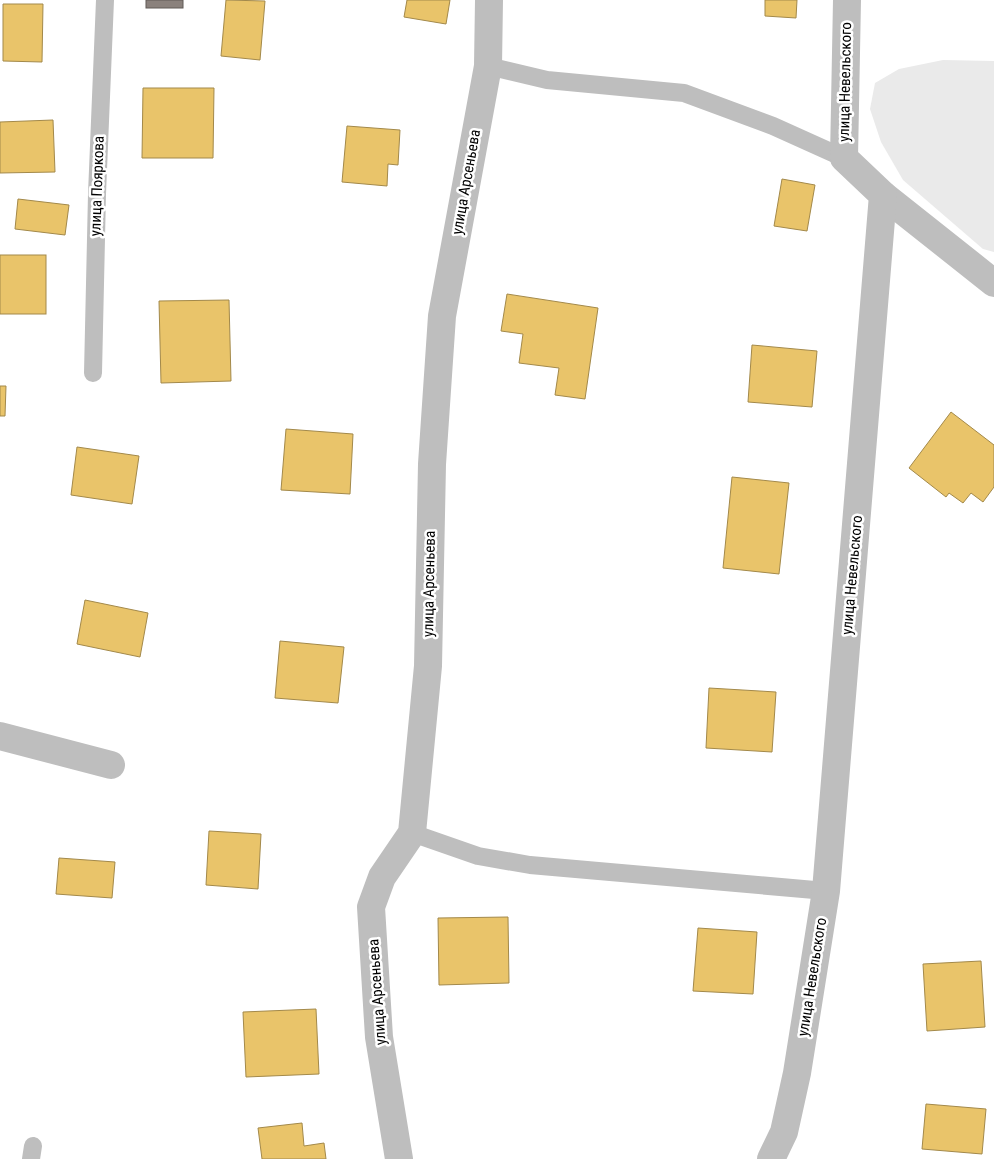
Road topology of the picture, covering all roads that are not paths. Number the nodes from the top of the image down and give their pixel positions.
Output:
1 (104, 0) edge
2 (488, 0) edge
3 (847, 0) edge
4 (488, 66) junction
5 (844, 158) junction
6 (883, 195) junction
7 (994, 283) edge
8 (93, 373) dead end
9 (0, 736) edge
10 (111, 765) dead end
11 (412, 833) junction
12 (826, 890) junction
13 (398, 1159) edge
14 (771, 1159) edge

1 - 8 lane, улица Пояркова
2 - 4 street, улица Арсеньева
3 - 5 street, улица Невельского
4 - 5 lane
4 - 11 street, улица Арсеньева
5 - 6 street, улица Невельского
6 - 7 street
6 - 12 street, улица Невельского
9 - 10 street
11 - 12 lane
11 - 13 street, улица Арсеньева
12 - 14 street, улица Невельского

